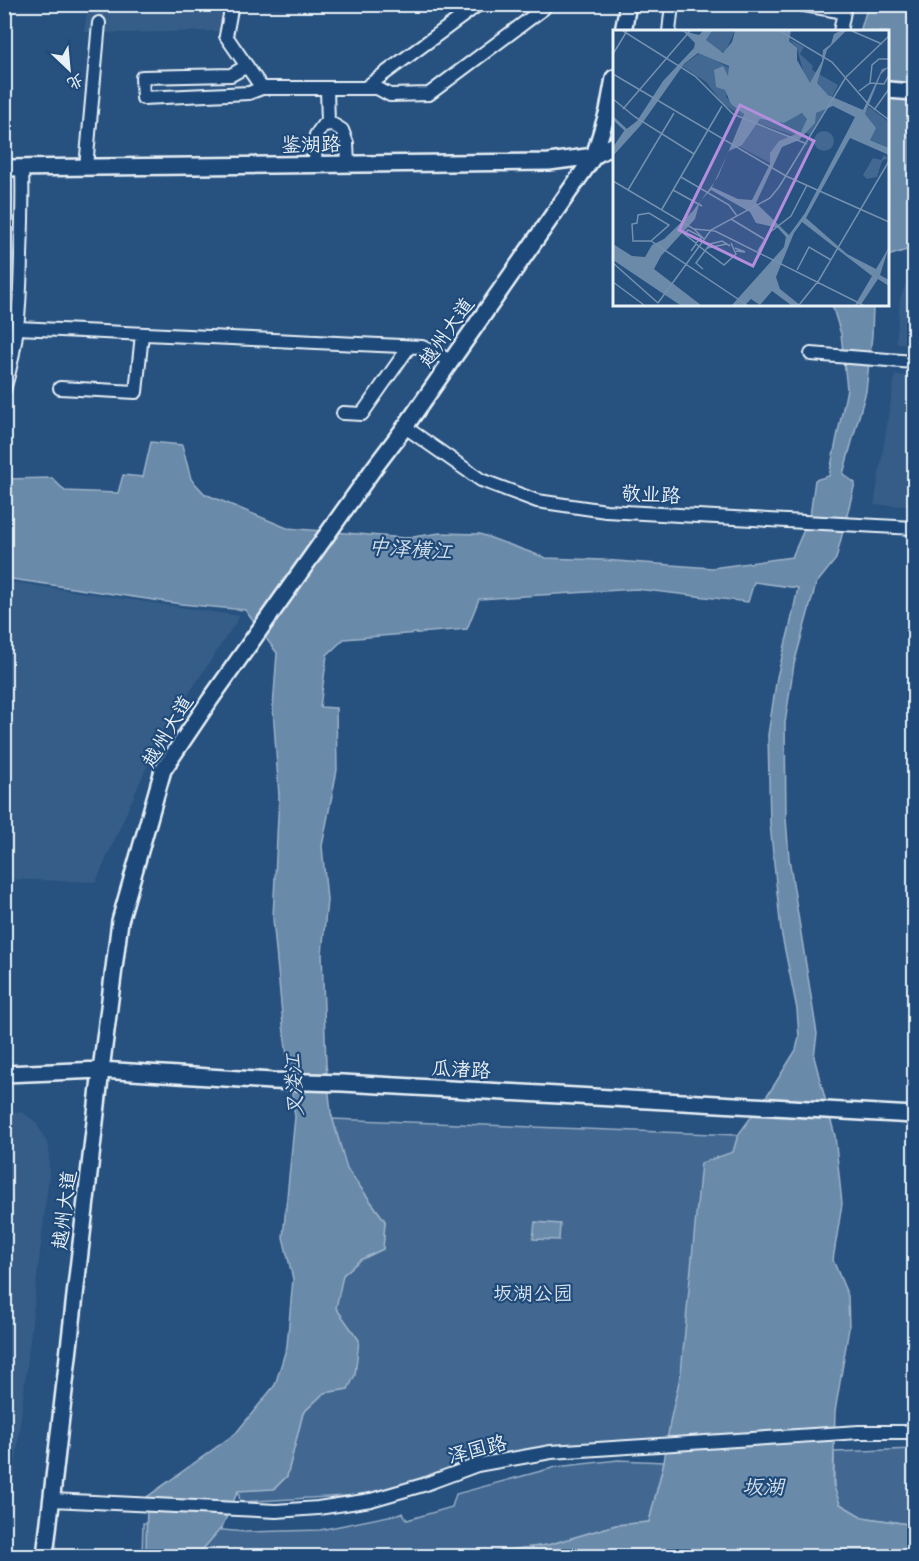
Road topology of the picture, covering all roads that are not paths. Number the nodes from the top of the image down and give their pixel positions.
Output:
1 (232, 4) edge
2 (479, 4) edge
3 (544, 4) edge
4 (628, 4) edge
5 (672, 4) edge
6 (799, 4) edge
7 (845, 8) edge
8 (99, 23) dead end
9 (625, 30) edge
10 (669, 30) edge
11 (840, 30) edge
12 (247, 66) junction
13 (613, 87) edge
14 (262, 88) junction
15 (327, 88) junction
16 (365, 88) junction
17 (889, 90) edge
18 (915, 92) edge
19 (328, 124) junction
20 (613, 147) edge
21 (594, 156) junction
22 (348, 164) junction
23 (315, 165) junction
24 (86, 167) junction
25 (4, 168) edge
26 (22, 168) junction
27 (18, 328) junction
28 (142, 334) junction
29 (409, 347) junction
30 (811, 354) dead end
31 (452, 361) junction
32 (915, 362) edge
33 (60, 388) dead end
34 (4, 390) edge
35 (343, 413) dead end
36 (405, 427) junction
37 (915, 528) edge
38 (101, 1070) junction
39 (4, 1074) edge
40 (915, 1115) edge
41 (915, 1432) edge
42 (52, 1500) junction
43 (45, 1557) edge

1 - 12 street
2 - 16 street
3 - 16 street
4 - 9 street
5 - 10 street
6 - 7 street
7 - 11 street
8 - 24 street
12 - 14 street
12 - 14 street
13 - 21 street, 越州大道
14 - 15 street
15 - 16 street
15 - 19 street
17 - 18 street
19 - 22 street
19 - 23 street
20 - 21 street, 鉴湖路
21 - 22 street, 鉴湖路
21 - 31 street, 越州大道
22 - 23 street, 鉴湖路
23 - 24 street, 鉴湖路
24 - 26 street, 鉴湖路
25 - 26 street, 鉴湖路
26 - 27 street
27 - 28 street
27 - 34 street
28 - 29 street
28 - 33 street
29 - 31 street
29 - 35 street
30 - 32 street
31 - 36 street, 越州大道
36 - 37 street, 敬业路
36 - 38 street, 越州大道
38 - 39 street, 瓜渚路
38 - 40 street, 瓜渚路
38 - 42 street, 越州大道
41 - 42 street, 泽国路
42 - 43 street, 越州大道

